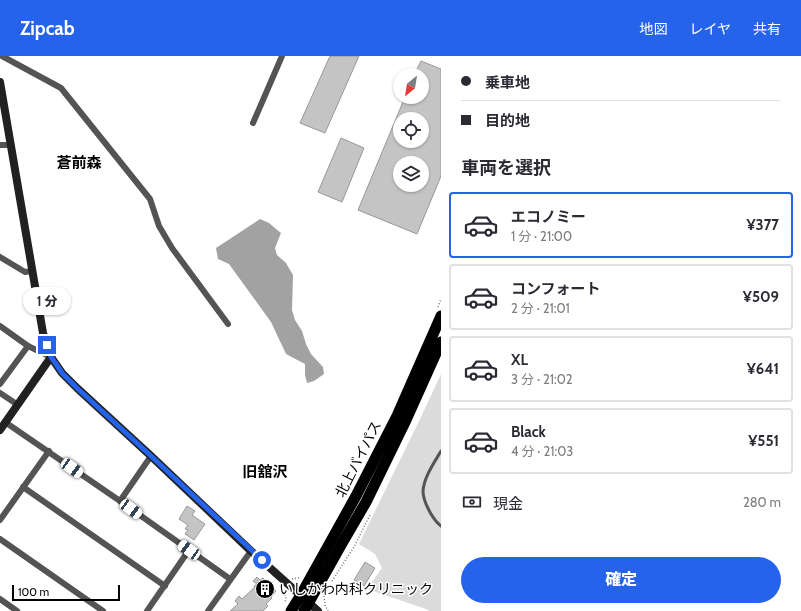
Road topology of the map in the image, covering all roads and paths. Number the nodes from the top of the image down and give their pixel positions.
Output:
1 (2, 56) edge
2 (282, 56) edge
3 (0, 82) edge
4 (1, 91) edge
5 (253, 123) dead end
6 (0, 145) edge
7 (11, 145) junction
8 (0, 257) edge
9 (33, 271) junction
10 (441, 316) edge
11 (228, 324) dead end
12 (0, 326) edge
13 (441, 342) edge
14 (28, 346) junction
15 (51, 357) junction
16 (0, 384) edge
17 (0, 393) edge
18 (18, 405) junction
19 (5, 422) junction
20 (0, 430) edge
21 (49, 451) junction
22 (441, 451) edge
23 (151, 456) junction
24 (24, 487) junction
25 (120, 501) junction
26 (0, 520) edge
27 (441, 526) edge
28 (0, 539) edge
29 (189, 550) junction
30 (251, 550) junction
31 (230, 579) junction
32 (165, 586) junction
33 (281, 590) dead end
34 (301, 595) junction
35 (0, 599) edge
36 (307, 607) edge
37 (288, 608) edge
38 (17, 611) edge
39 (103, 611) edge
40 (147, 611) edge
41 (208, 611) edge
42 (318, 611) edge

1 - 11 street
2 - 5 street
3 - 4 street
4 - 7 street
6 - 7 street
7 - 9 street
8 - 9 street
9 - 15 street
10 - 34 highway, 北上バイパス
12 - 14 street
13 - 36 highway, 北上バイパス
14 - 15 street
14 - 16 street
15 - 18 street
15 - 23 street
17 - 18 street
18 - 19 street
19 - 20 street
19 - 21 street
21 - 24 street
21 - 25 street
22 - 27 lane
23 - 25 street
23 - 30 street
24 - 26 street
24 - 32 street
25 - 29 street
28 - 39 street
29 - 31 street
29 - 32 street
30 - 31 street
30 - 34 street
31 - 41 street
32 - 40 street
33 - 37 path
34 - 36 street
34 - 37 highway, 北上バイパス
35 - 38 street
36 - 42 street

